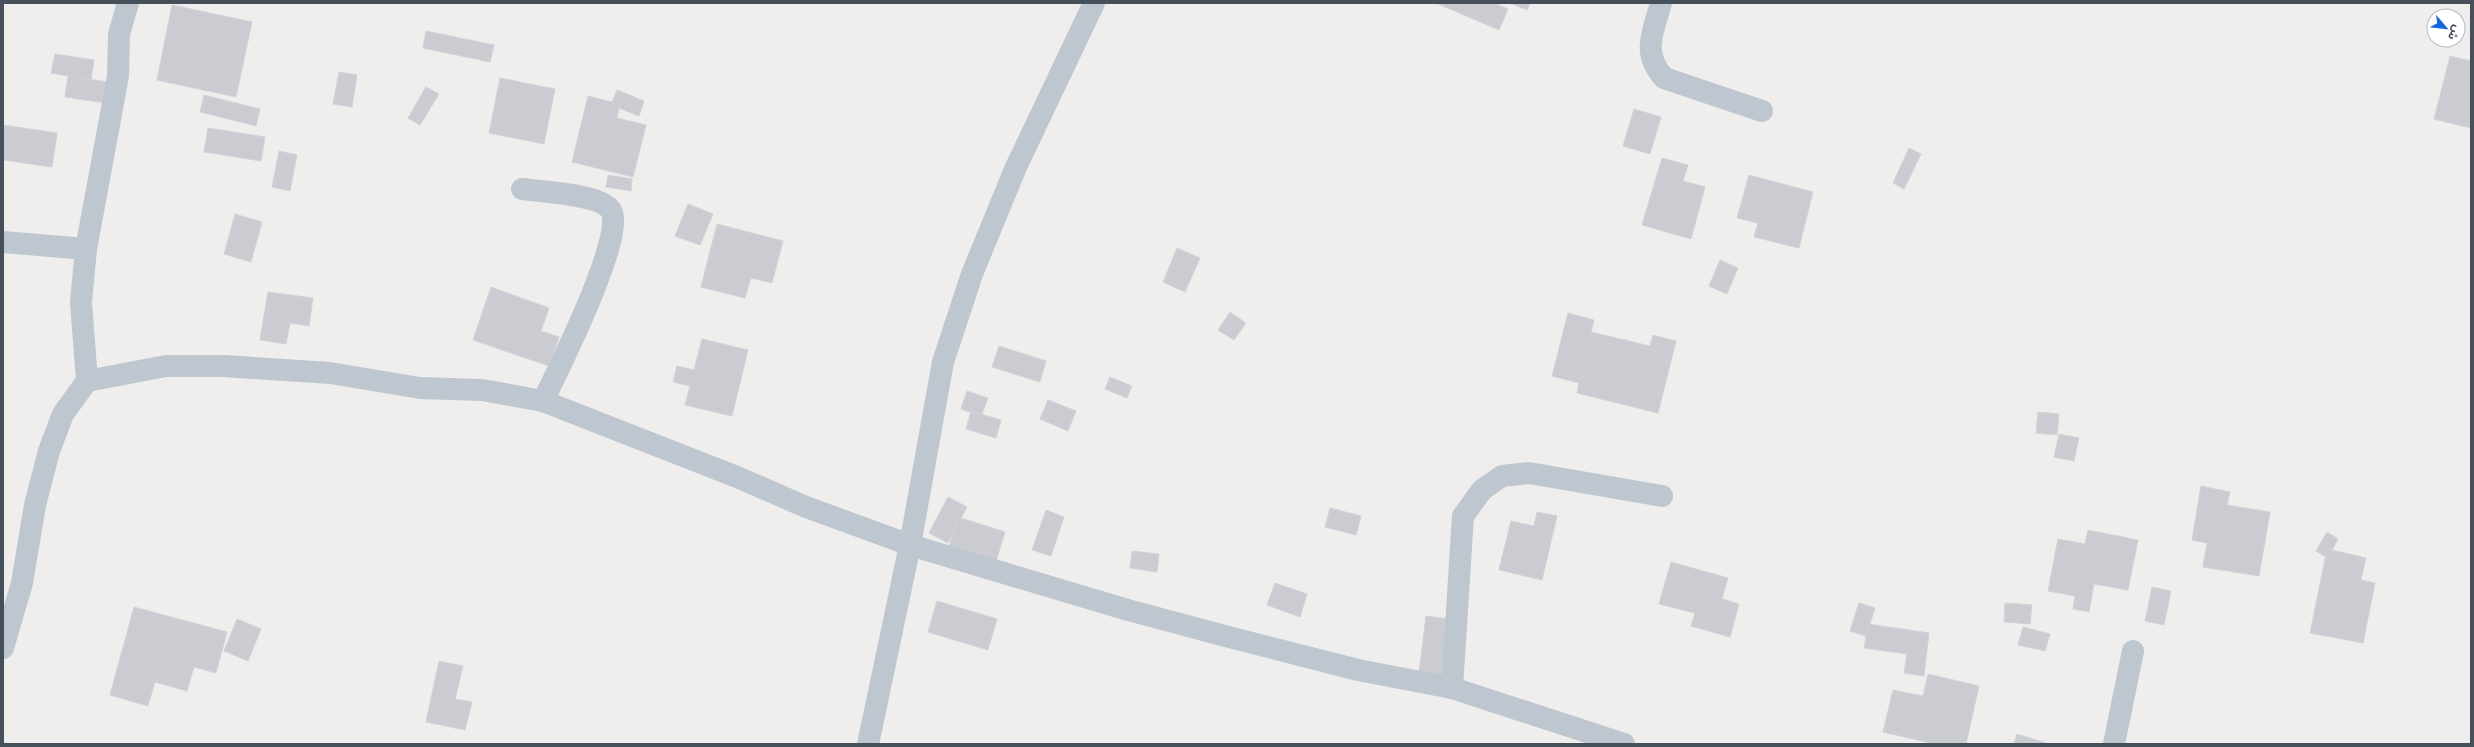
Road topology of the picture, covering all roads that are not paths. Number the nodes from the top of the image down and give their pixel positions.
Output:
1 (128, 3) edge
2 (1094, 3) edge
3 (1662, 3) edge
4 (1762, 111) dead end
5 (522, 189) dead end
6 (3, 242) edge
7 (86, 249) junction
8 (87, 381) junction
9 (543, 401) junction
10 (1662, 496) dead end
11 (910, 545) junction
12 (3, 648) edge
13 (2133, 651) dead end
14 (1452, 688) junction
15 (868, 744) edge
16 (1624, 744) edge
17 (2114, 744) edge

1 - 7 street
2 - 11 street
3 - 4 street
5 - 9 street
6 - 7 street
7 - 8 street
8 - 9 street
8 - 12 street
9 - 11 street
10 - 14 street
11 - 14 street
11 - 15 street
13 - 17 street
14 - 16 street

